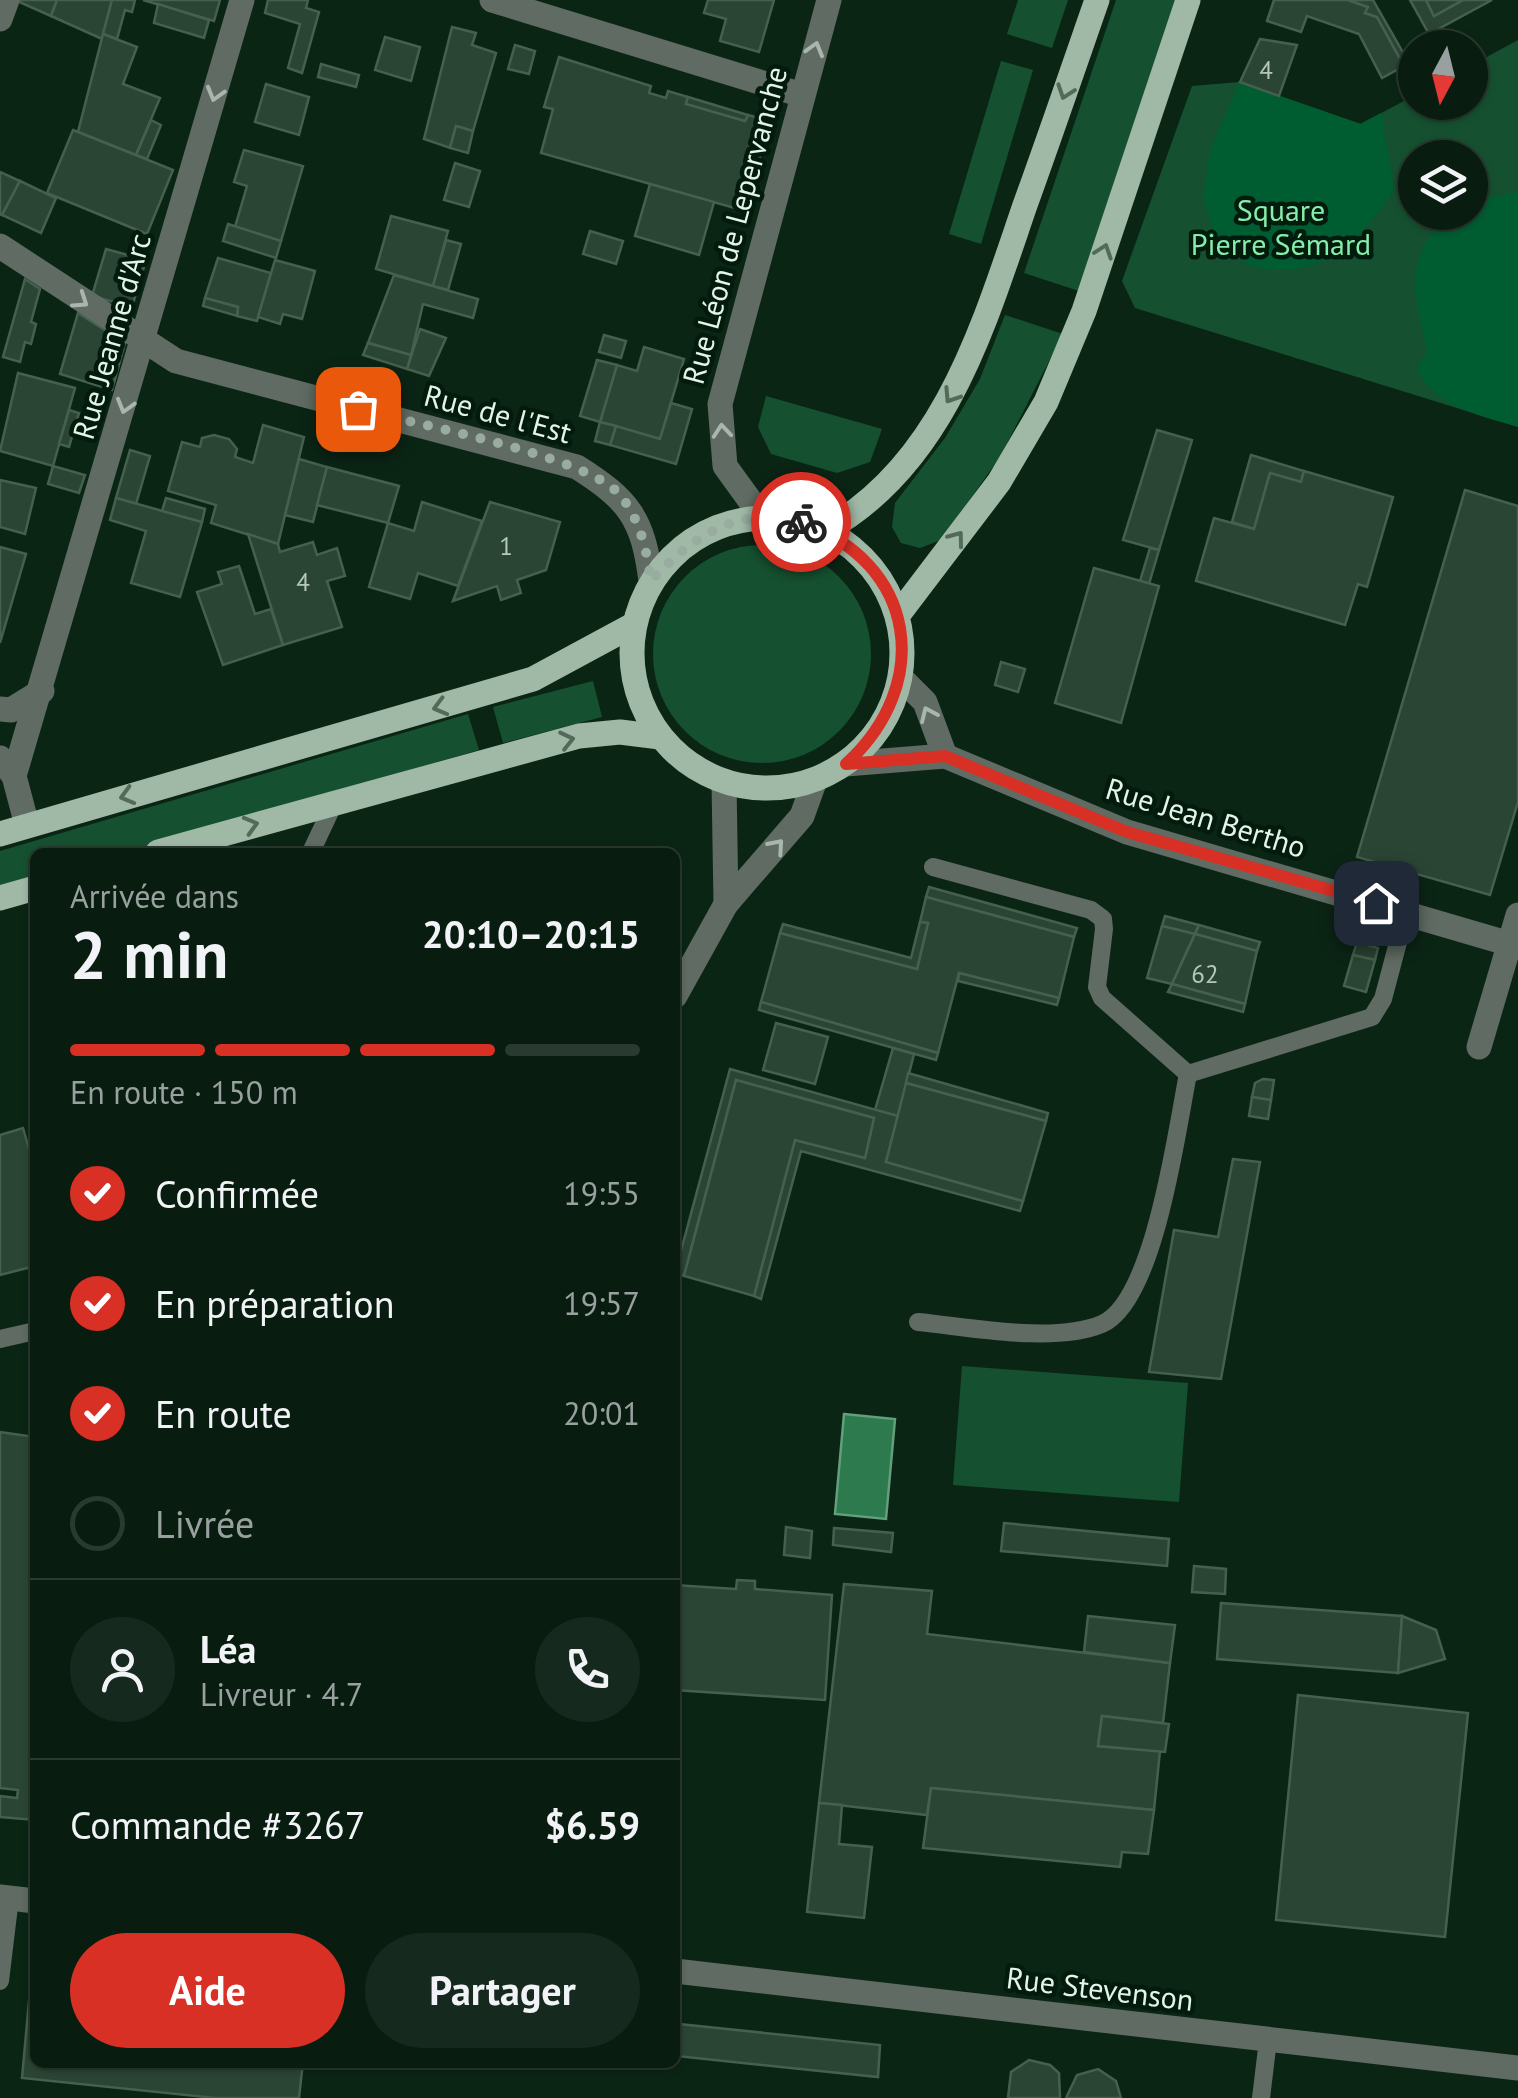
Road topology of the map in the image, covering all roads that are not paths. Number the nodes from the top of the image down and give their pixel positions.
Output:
1 (6, 0) edge
2 (242, 0) edge
3 (492, 0) edge
4 (828, 0) edge
5 (1098, 0) edge
6 (1188, 0) edge
7 (0, 19) edge
8 (802, 95) junction
9 (0, 246) edge
10 (144, 341) junction
11 (762, 517) junction
12 (826, 530) junction
13 (651, 581) junction
14 (898, 615) junction
15 (633, 625) junction
16 (901, 678) junction
17 (42, 690) junction
18 (0, 709) edge
19 (660, 737) junction
20 (945, 756) junction
21 (846, 764) junction
22 (7, 767) edge
23 (815, 780) junction
24 (724, 782) junction
25 (335, 801) junction
26 (27, 825) junction
27 (0, 834) edge
28 (172, 848) edge
29 (314, 848) edge
30 (932, 866) dead end
31 (30, 889) edge
32 (0, 898) edge
33 (726, 904) junction
34 (1406, 912) junction
35 (1518, 916) edge
36 (1510, 944) junction
37 (680, 987) edge
38 (1479, 1047) dead end
39 (1188, 1074) junction
40 (918, 1322) dead end
41 (30, 1332) edge
42 (0, 1338) edge
43 (15, 1899) edge
44 (680, 1972) edge
45 (0, 1981) edge
46 (1268, 2040) junction
47 (1518, 2068) edge
48 (1261, 2098) edge

1 - 7 street
2 -> 10 street, Rue Jeanne d'Arc
3 - 8 street
8 -> 4 street, Rue Léon de Lepervanche
5 -> 12 main road
14 -> 6 main road
11 -> 8 street, Rue Léon de Lepervanche
9 -> 10 street, Rue de l'Est
10 - 13 street, Rue de l'Est
10 -> 17 street, Rue Jeanne d'Arc
11 - 12 main road
11 - 13 main road
12 - 14 main road
13 - 15 main road
14 - 16 main road
15 - 19 main road
15 -> 26 main road
20 -> 16 street
16 - 21 main road
17 - 18 street
17 - 22 street, Rue Jeanne d'Arc
19 - 24 main road
25 -> 19 main road
20 - 21 street, Rue Jean Bertho
20 - 34 street, Rue Jean Bertho
21 - 23 main road
22 - 26 street
23 - 24 main road
33 -> 23 street
24 - 33 street
28 -> 25 main road
25 - 29 lane
26 - 27 main road
30 - 39 lane
31 - 32 main road
33 - 37 street
34 - 36 street, Rue Jean Bertho
34 - 39 lane
35 - 36 street
36 - 38 street
39 - 40 lane
41 - 42 lane
43 - 45 lane
44 - 46 street, Rue Stevenson
46 - 47 street, Rue Stevenson
46 - 48 lane

